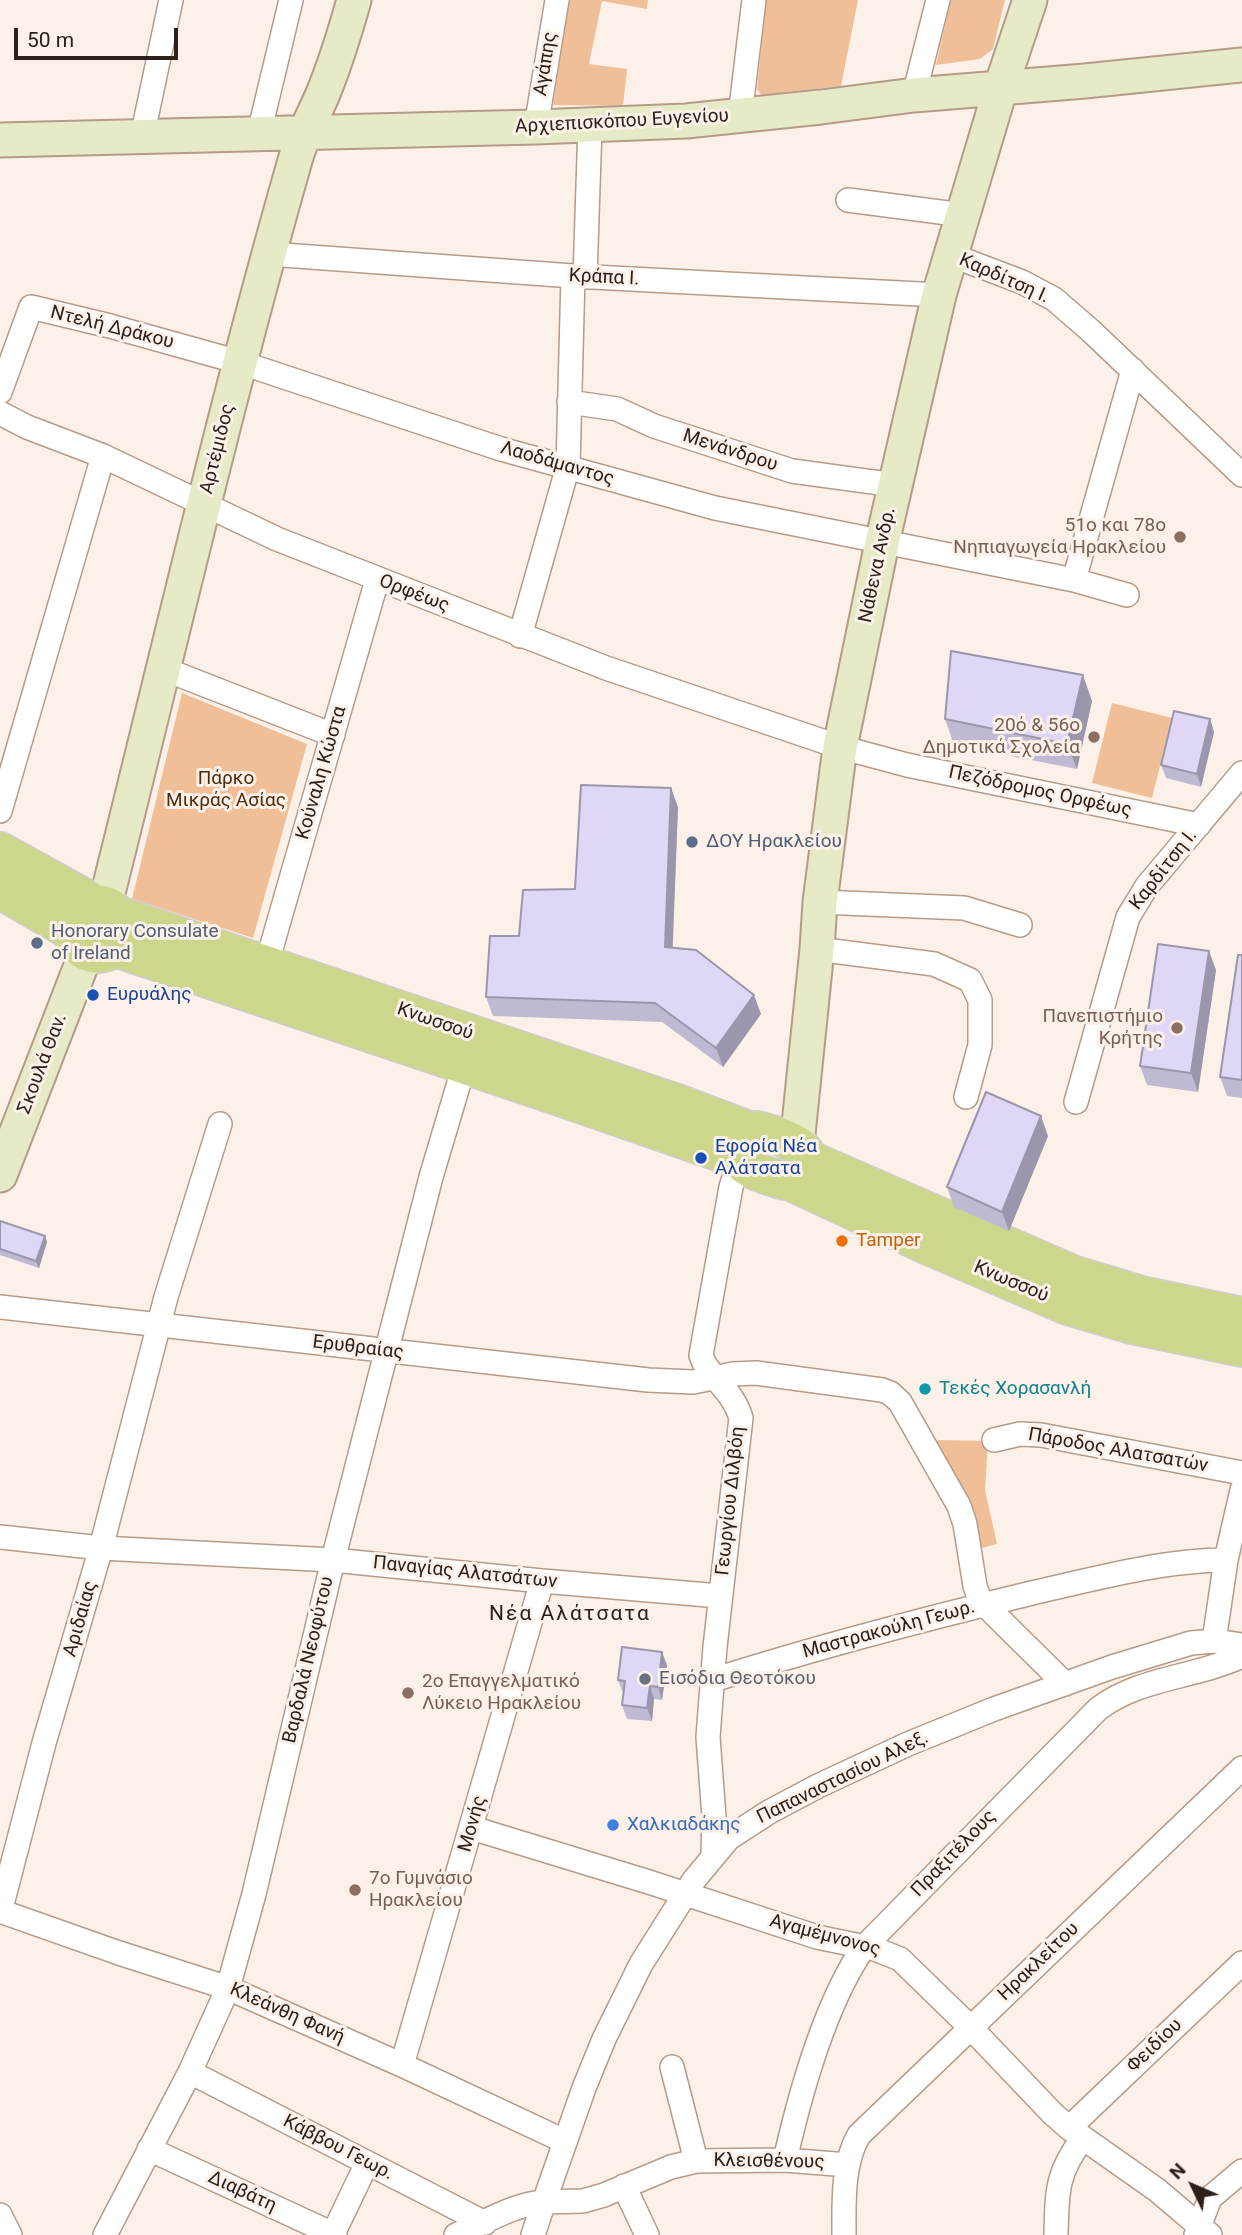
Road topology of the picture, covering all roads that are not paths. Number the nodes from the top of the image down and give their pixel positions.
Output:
1 (171, 0) edge
2 (291, 0) edge
3 (354, 0) edge
4 (557, 0) edge
5 (754, 0) edge
6 (938, 0) edge
7 (1030, 0) edge
8 (1242, 65) edge
9 (1001, 87) junction
10 (914, 95) junction
11 (740, 116) junction
12 (590, 126) junction
13 (536, 127) junction
14 (304, 132) junction
15 (259, 133) junction
16 (142, 137) junction
17 (0, 140) edge
18 (848, 200) dead end
19 (962, 215) junction
20 (269, 254) junction
21 (951, 255) junction
22 (579, 277) junction
23 (939, 295) junction
24 (239, 362) junction
25 (1133, 370) junction
26 (0, 392) edge
27 (569, 402) junction
28 (0, 413) edge
29 (103, 456) junction
30 (568, 466) junction
31 (1242, 475) edge
32 (895, 485) junction
33 (204, 506) junction
34 (882, 542) junction
35 (377, 580) junction
36 (1074, 580) junction
37 (1127, 595) dead end
38 (520, 636) junction
39 (164, 669) junction
40 (333, 735) junction
41 (840, 747) junction
42 (1242, 773) edge
43 (0, 811) edge
44 (1199, 825) junction
45 (0, 851) edge
46 (0, 890) edge
47 (820, 902) junction
48 (1020, 925) dead end
49 (98, 926) junction
50 (817, 949) junction
51 (266, 966) junction
52 (464, 1066) junction
53 (966, 1097) dead end
54 (1076, 1102) dead end
55 (220, 1124) dead end
56 (746, 1152) junction
57 (2, 1162) edge
58 (799, 1162) junction
59 (0, 1307) edge
60 (1242, 1316) edge
61 (159, 1325) junction
62 (1242, 1348) edge
63 (386, 1352) junction
64 (716, 1377) junction
65 (994, 1440) dead end
66 (1242, 1473) edge
67 (1242, 1490) edge
68 (0, 1537) edge
69 (102, 1548) junction
70 (333, 1559) junction
71 (1226, 1560) junction
72 (542, 1581) junction
73 (720, 1596) junction
74 (984, 1604) junction
75 (1214, 1641) junction
76 (1242, 1645) edge
77 (1242, 1656) edge
78 (713, 1680) junction
79 (1065, 1684) junction
80 (1242, 1768) edge
81 (472, 1828) junction
82 (713, 1856) junction
83 (684, 1894) junction
84 (0, 1911) edge
85 (863, 1947) junction
86 (1242, 1964) edge
87 (228, 1988) junction
88 (971, 2028) junction
89 (402, 2065) junction
90 (672, 2067) dead end
91 (190, 2072) junction
92 (1076, 2133) junction
93 (564, 2141) junction
94 (149, 2149) junction
95 (785, 2160) junction
96 (696, 2161) junction
97 (368, 2163) junction
98 (848, 2165) junction
99 (1242, 2171) edge
100 (624, 2186) junction
101 (544, 2202) junction
102 (0, 2215) edge
103 (485, 2223) junction
104 (1202, 2232) edge
105 (334, 2234) edge
106 (10, 2235) edge
107 (105, 2235) edge
108 (456, 2235) edge
109 (533, 2235) edge
110 (647, 2235) edge
111 (844, 2235) edge
112 (1056, 2235) edge

1 - 16 street
2 - 15 street
3 - 14 street, Αρτέμιδος
4 - 13 street, Αγάπης
5 - 11 street
6 - 10 street
7 - 9 street, Νάθενα Ανδρ.
8 - 9 street, Αρχιεπισκόπου Ευγενίου
9 - 10 street, Αρχιεπισκόπου Ευγενίου
9 - 19 street, Νάθενα Ανδρ.
10 - 11 street, Αρχιεπισκόπου Ευγενίου
11 - 12 street, Αρχιεπισκόπου Ευγενίου
12 - 13 street, Αρχιεπισκόπου Ευγενίου
12 - 22 street
13 - 14 street, Αρχιεπισκόπου Ευγενίου
14 - 15 street, Αρχιεπισκόπου Ευγενίου
14 - 20 street, Αρτέμιδος
15 - 16 street, Αρχιεπισκόπου Ευγενίου
16 - 17 street, Αρχιεπισκόπου Ευγενίου
18 - 19 street
19 - 21 street, Νάθενα Ανδρ.
20 - 22 street, Κράπα Ι.
20 - 24 street, Αρτέμιδος
21 - 23 street, Νάθενα Ανδρ.
21 - 25 street, Καρδίτση Ι.
22 - 23 street, Κράπα Ι.
22 - 27 street
23 - 32 street, Νάθενα Ανδρ.
24 - 26 street, Ντελή Δράκου
24 - 30 street, Λαοδάμαντος
24 - 33 street, Αρτέμιδος
25 - 31 street, Καρδίτση Ι.
25 - 36 street
27 - 30 street
27 - 32 street, Μενάνδρου
28 - 29 street, Ορφέως
29 - 33 street, Ορφέως
29 - 43 street
30 - 34 street, Λαοδάμαντος
30 - 38 street
32 - 34 street, Νάθενα Ανδρ.
33 - 35 street, Ορφέως
33 - 39 street, Αρτέμιδος
34 - 36 street, Λαοδάμαντος
34 - 41 street, Νάθενα Ανδρ.
35 - 38 street, Ορφέως
35 - 40 street, Κούναλη Κώστα
36 - 37 street, Λαοδάμαντος
38 - 41 street, Ορφέως
39 - 40 street
39 - 49 street, Αρτέμιδος
40 - 51 street, Κούναλη Κώστα
41 - 44 street, Πεζόδρομος Ορφέως
41 - 47 street, Νάθενα Ανδρ.
42 - 44 street, Καρδίτση Ι.
44 - 54 street, Καρδίτση Ι.
45 - 49 main road, Κνωσσού
46 - 49 main road, Κνωσσού
47 - 48 street
47 - 50 street, Νάθενα Ανδρ.
49 - 51 main road, Κνωσσού
49 - 52 main road, Κνωσσού
49 - 57 street, Σκουλά Θαν.
50 - 53 street
50 - 58 street, Νάθενα Ανδρ.
51 - 56 main road, Κνωσσού
52 - 56 main road, Κνωσσού
52 - 63 street, Βαρδαλά Νεοφύτου
55 - 61 street, Αριδαίας
56 - 58 main road
56 - 64 street, Γεωργίου Διλβόη
58 - 60 main road, Κνωσσού
58 - 62 main road, Κνωσσού
59 - 61 street, Ερυθραίας
61 - 63 street, Ερυθραίας
61 - 69 street, Αριδαίας
63 - 64 street, Ερυθραίας
63 - 70 street, Βαρδαλά Νεοφύτου
64 - 73 street, Γεωργίου Διλβόη
64 - 74 street, Μαστρακούλη Γεωρ.
65 - 66 street, Πάροδος Αλατσατών
67 - 71 street
68 - 69 street, Παναγίας Αλατσάτων
69 - 70 street, Παναγίας Αλατσάτων
69 - 84 street, Αριδαίας
70 - 72 street, Παναγίας Αλατσάτων
70 - 87 street, Βαρδαλά Νεοφύτου
71 - 74 street, Μαστρακούλη Γεωρ.
71 - 75 street
72 - 73 street, Παναγίας Αλατσάτων
72 - 81 street, Μονής
73 - 78 street, Γεωργίου Διλβόη
74 - 78 street, Μαστρακούλη Γεωρ.
74 - 79 street, Μαστρακούλη Γεωρ.
75 - 76 street, Παπαναστασίου Αλεξ.
75 - 79 street, Παπαναστασίου Αλεξ.
77 - 85 street, Πραξιτέλους
78 - 82 street, Γεωργίου Διλβόη
79 - 82 street, Παπαναστασίου Αλεξ.
80 - 88 street, Ηρακλείτου
81 - 83 street, Αγαμέμνονος
81 - 89 street, Μονής
82 - 83 street, Παπαναστασίου Αλεξ.
83 - 85 street, Αγαμέμνονος
83 - 93 street, Παπαναστασίου Αλεξ.
84 - 87 street, Κλεάνθη Φανή
85 - 88 street, Αγαμέμνονος
85 - 95 street, Πραξιτέλους
86 - 92 street, Φειδίου
87 - 89 street, Κλεάνθη Φανή
87 - 91 street, Βαρδαλά Νεοφύτου
88 - 92 street, Αγαμέμνονος
88 - 98 street, Ηρακλείτου
89 - 93 street, Κλεάνθη Φανή
90 - 96 street
91 - 94 street, Βαρδαλά Νεοφύτου
91 - 97 street, Κάββου Γεωρ.
92 - 104 street, Αγαμέμνονος
92 - 112 street, Φειδίου
93 - 101 street, Παπαναστασίου Αλεξ.
94 - 105 street, Διαβάτη
94 - 107 street, Βαρδαλά Νεοφύτου
95 - 96 street, Κλεισθένους
95 - 98 street, Κλεισθένους
96 - 100 street, Κλεισθένους
97 - 103 street, Κάββου Γεωρ.
97 - 105 street
98 - 111 street, Κλεισθένους
99 - 104 street
100 - 101 street, Κλεισθένους
100 - 110 street
101 - 103 street
101 - 109 street, Παπαναστασίου Αλεξ.
102 - 106 street
103 - 108 street

